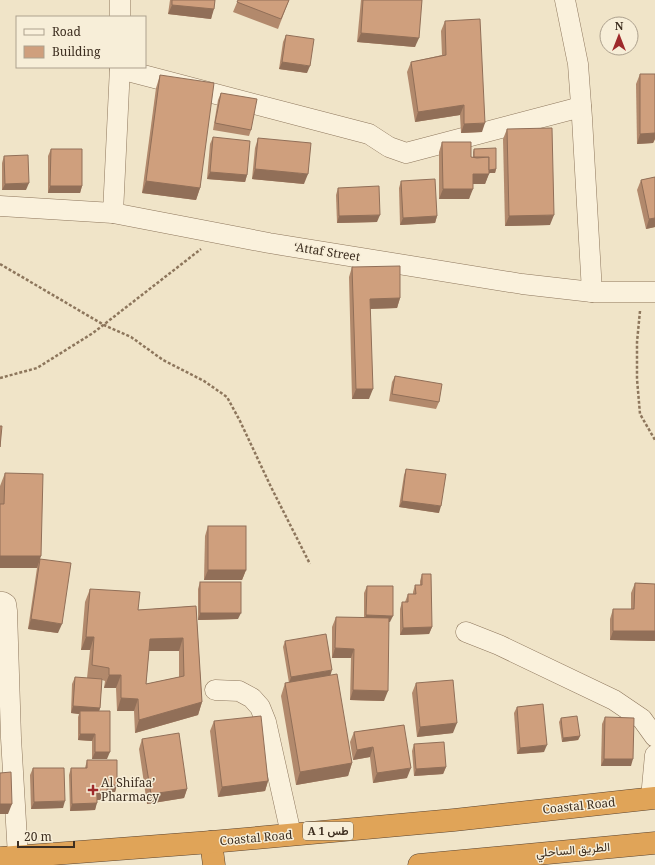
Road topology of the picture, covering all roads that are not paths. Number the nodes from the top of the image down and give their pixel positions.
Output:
1 (120, 0) edge
2 (565, 0) edge
3 (120, 16) edge
4 (120, 68) edge
5 (581, 107) junction
6 (0, 206) edge
7 (113, 213) junction
8 (592, 292) junction
9 (648, 293) edge
10 (0, 602) edge
11 (466, 632) dead end
12 (215, 690) dead end
13 (655, 736) edge
14 (655, 755) edge
15 (653, 798) edge
16 (291, 834) junction
17 (211, 842) junction
18 (655, 843) edge
19 (9, 857) edge
20 (214, 865) edge
21 (419, 865) edge

1 - 3 street
2 - 5 street
4 - 5 street
4 - 7 street
5 - 8 street
6 - 7 street, ‘Attaf Street
7 - 8 street, ‘Attaf Street
8 - 9 street, ‘Attaf Street
10 - 19 street
11 - 13 street
12 - 16 street
14 - 15 street
15 - 16 highway, Coastal Road / A 1 طس
16 - 17 highway, Coastal Road / A 1 طس
17 - 19 highway, Coastal Road / A 1 طس
17 - 20 highway
18 - 21 highway, الطريق الساحلي

